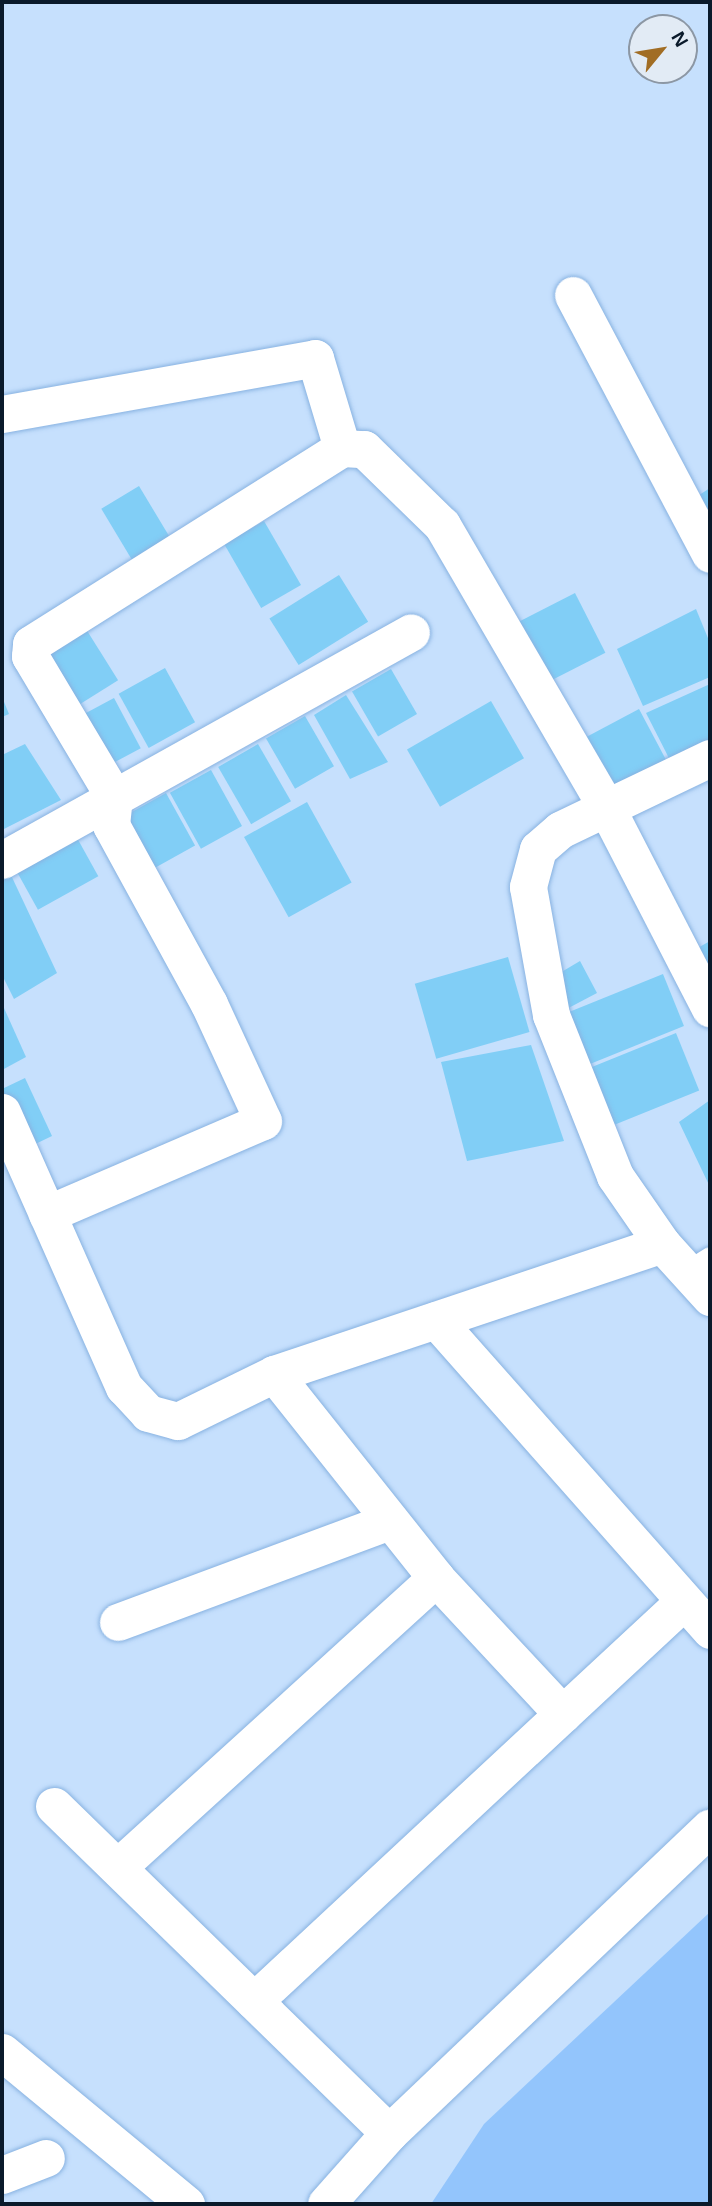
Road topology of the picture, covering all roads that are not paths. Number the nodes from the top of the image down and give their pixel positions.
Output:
1 (573, 295) dead end
2 (2, 414) edge
3 (342, 448) junction
4 (710, 554) edge
5 (411, 632) dead end
6 (710, 758) edge
7 (114, 797) junction
8 (605, 806) junction
9 (2, 860) edge
10 (710, 1007) edge
11 (2, 1112) edge
12 (47, 1214) junction
13 (686, 1257) edge
14 (710, 1297) edge
15 (436, 1320) junction
16 (274, 1374) junction
17 (390, 1521) junction
18 (436, 1578) junction
19 (684, 1601) junction
20 (118, 1622) dead end
21 (710, 1630) edge
22 (563, 1714) junction
23 (54, 1805) dead end
24 (710, 1827) edge
25 (118, 1867) junction
26 (254, 2001) junction
27 (2, 2052) edge
28 (389, 2133) junction
29 (46, 2158) dead end
30 (2, 2175) edge
31 (186, 2204) edge
32 (326, 2204) edge

1 - 4 street
2 - 3 street
3 - 7 street
3 - 8 street
5 - 7 street
6 - 8 street
7 - 9 street
7 - 12 street
8 - 10 street
8 - 13 street
11 - 12 street
12 - 16 street
13 - 14 street
13 - 15 street
15 - 16 street
15 - 19 street
16 - 17 street
17 - 18 street
17 - 20 street
18 - 22 street
18 - 25 street
19 - 21 street
19 - 22 street
22 - 26 street
23 - 25 street
24 - 28 street
25 - 26 street
26 - 28 street
27 - 31 street
28 - 32 street
29 - 30 street

